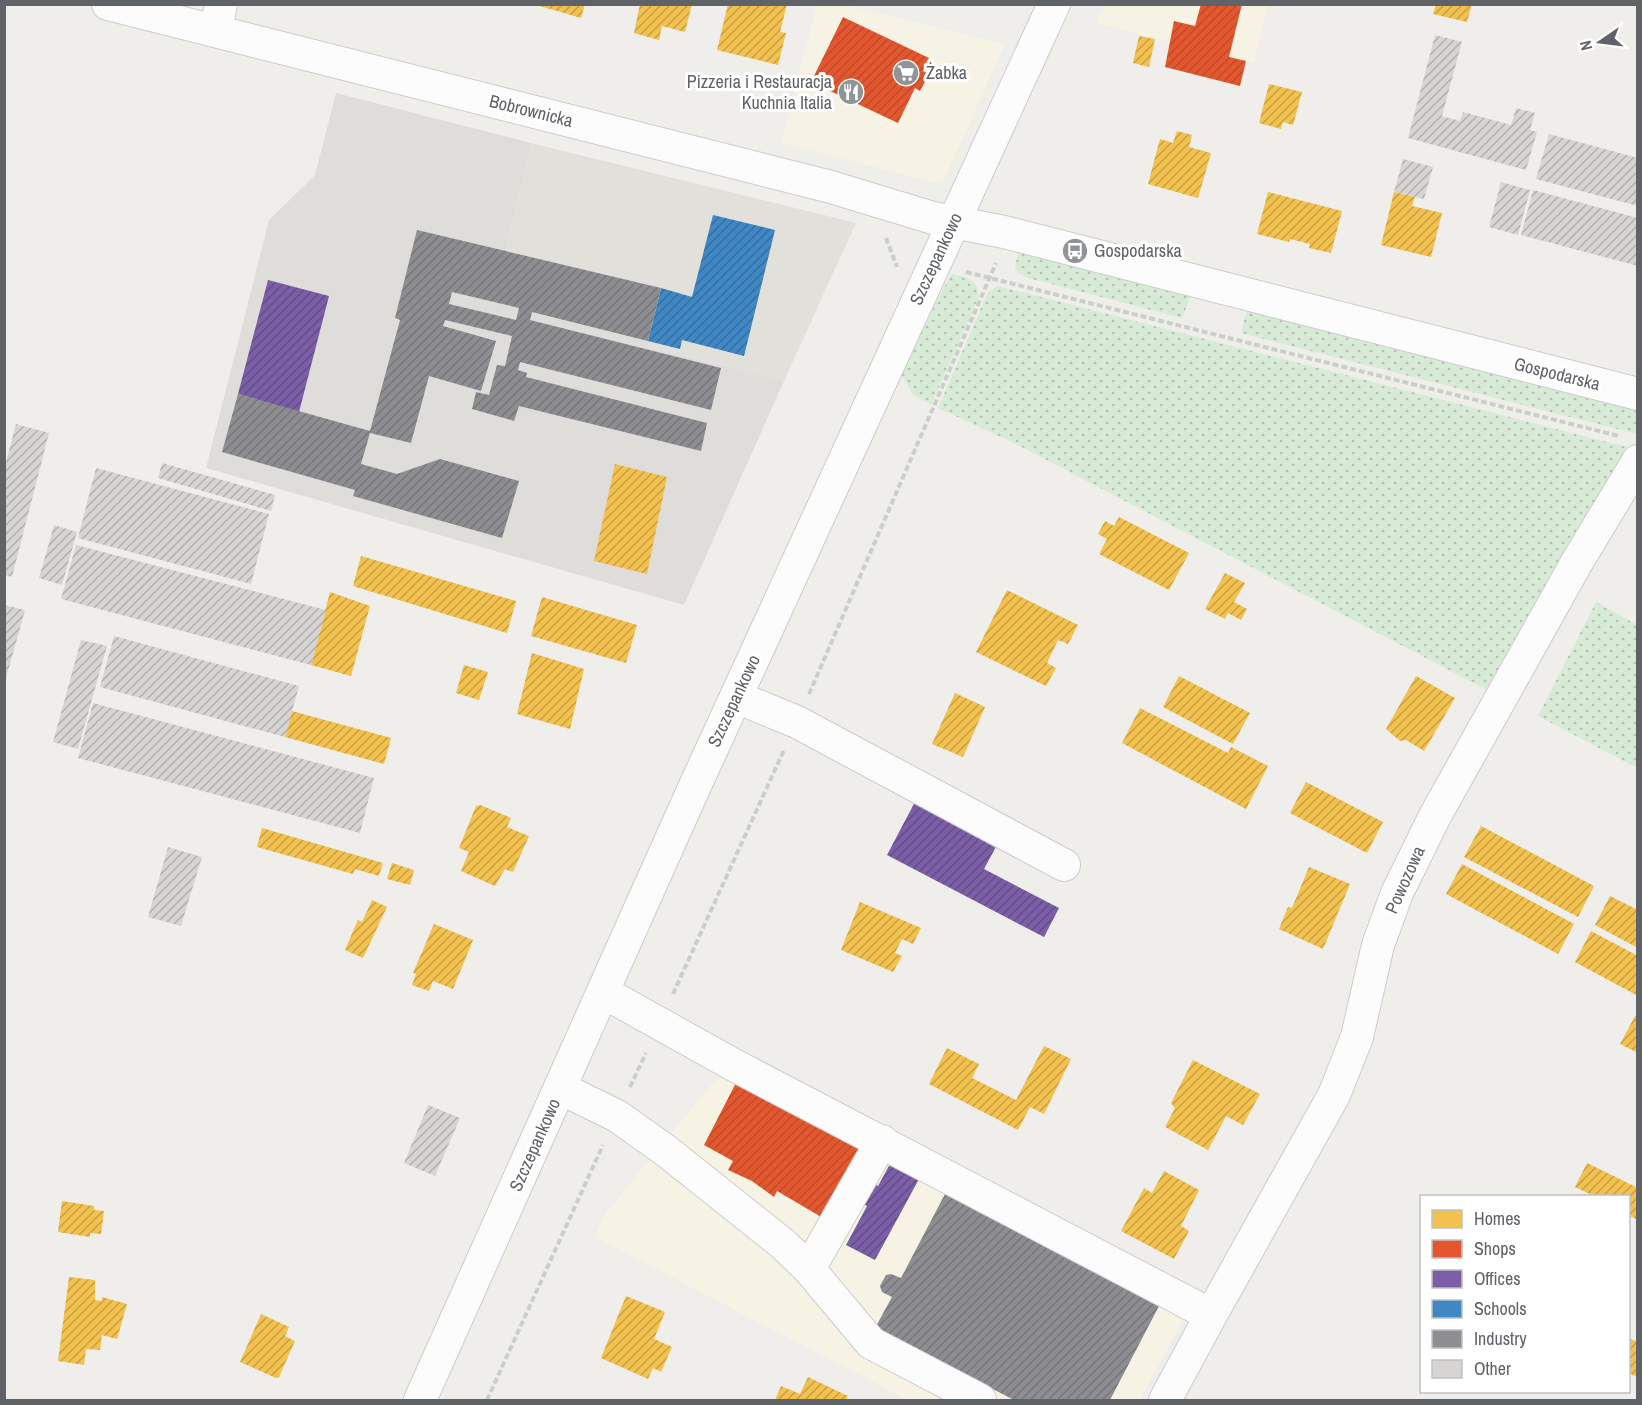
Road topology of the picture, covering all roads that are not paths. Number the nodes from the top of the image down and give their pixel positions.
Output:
1 (108, 4) edge
2 (1054, 4) edge
3 (218, 18) edge
4 (953, 222) junction
5 (1638, 394) edge
6 (1632, 449) edge
7 (736, 697) junction
8 (1064, 865) dead end
9 (603, 992) junction
10 (560, 1088) junction
11 (882, 1141) junction
12 (808, 1269) junction
13 (1211, 1315) junction
14 (420, 1401) edge
15 (980, 1401) edge
16 (1165, 1401) edge

1 - 3 street, Bobrownicka
2 - 4 street, Szczepankowo
3 - 4 street, Bobrownicka
4 - 5 street, Gospodarska
4 - 7 street, Szczepankowo
6 - 13 street, Powozowa
7 - 8 street
7 - 9 street, Szczepankowo
9 - 10 street, Szczepankowo
9 - 11 street
10 - 12 street
10 - 14 street, Szczepankowo
11 - 12 street
11 - 13 street
12 - 15 street
13 - 16 street, Powozowa

